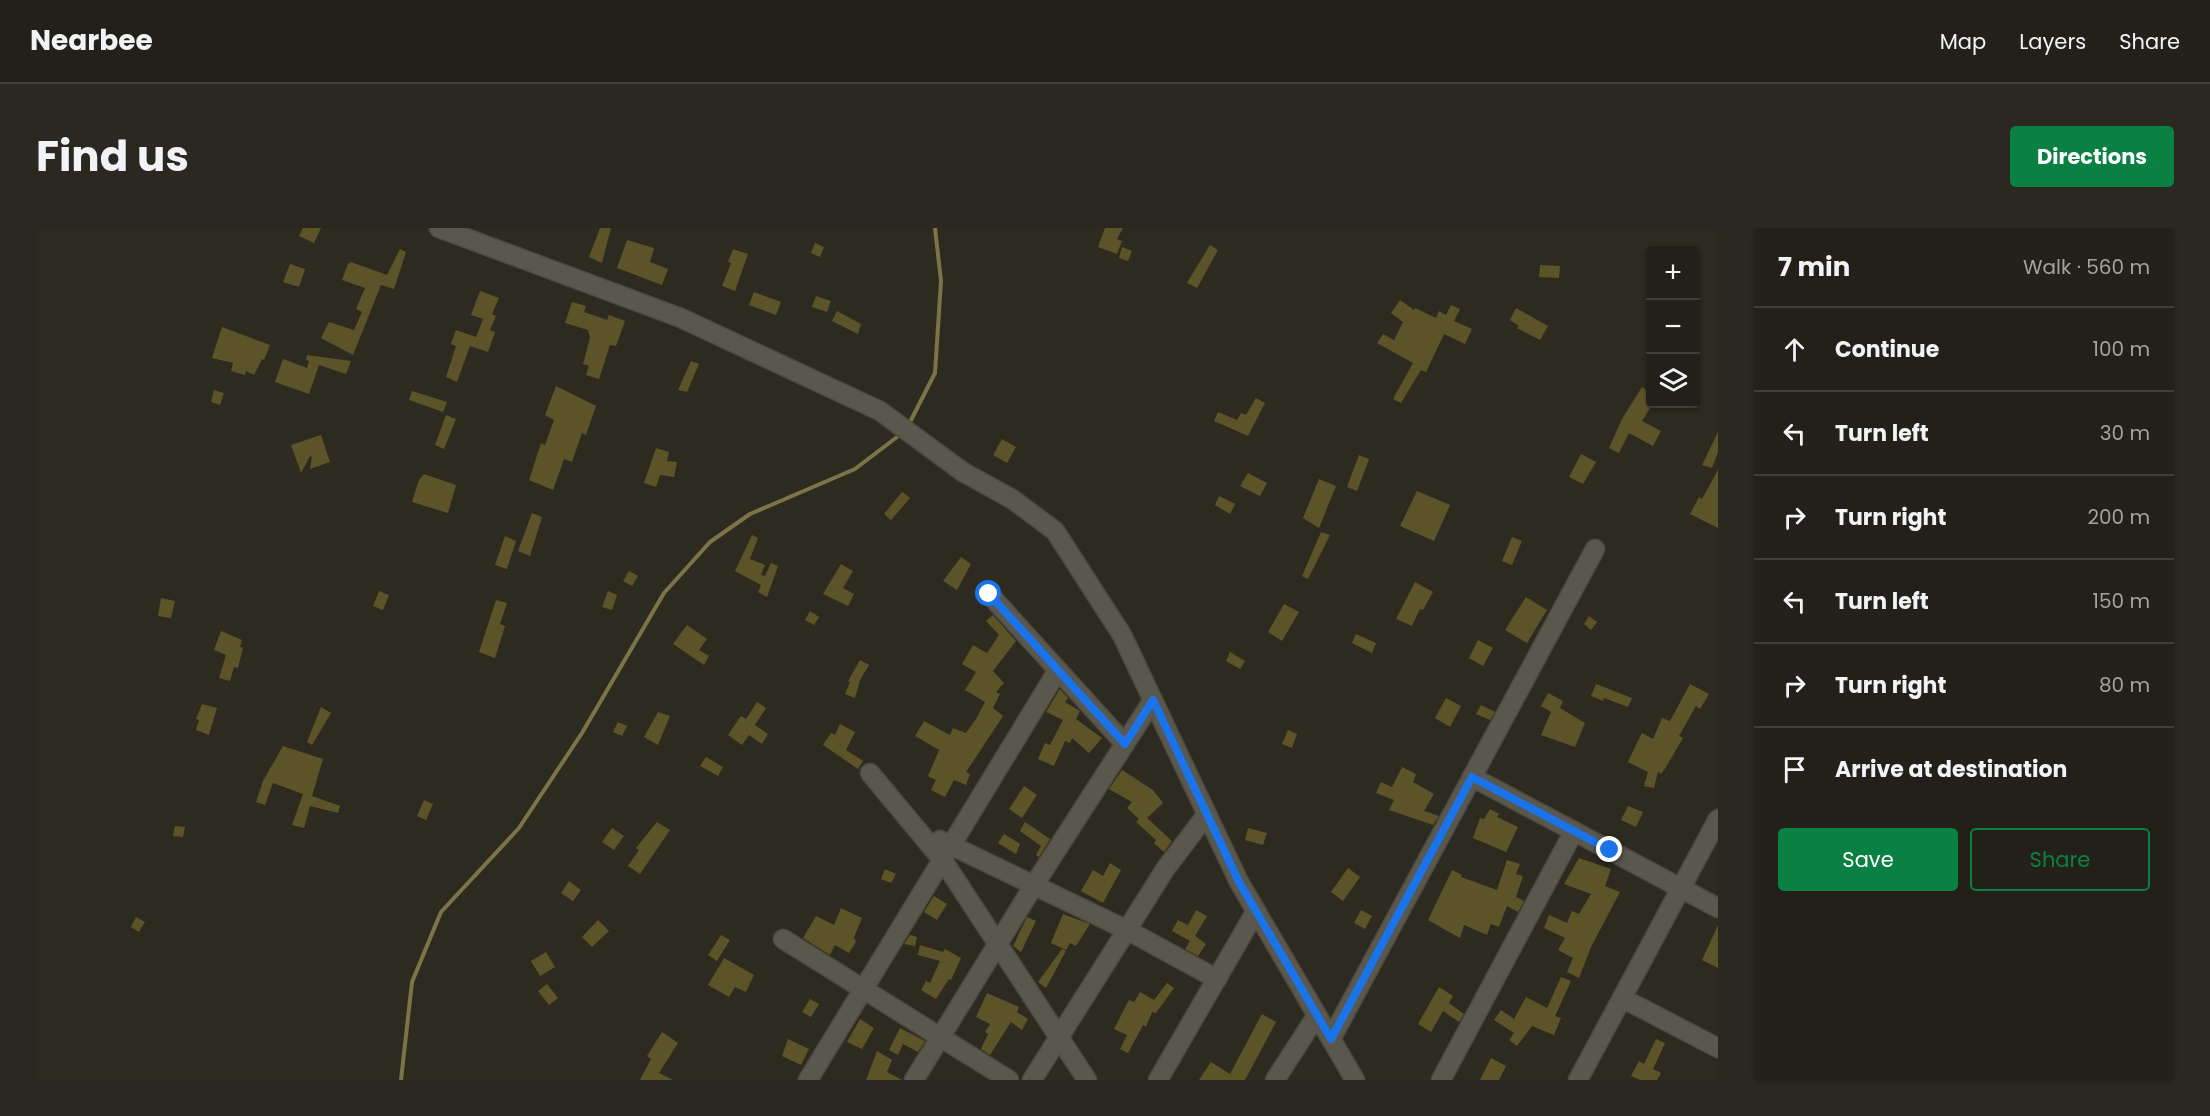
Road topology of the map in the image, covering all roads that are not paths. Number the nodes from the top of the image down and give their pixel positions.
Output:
1 (439, 228) edge
2 (1594, 549) dead end
3 (989, 594) dead end
4 (1058, 670) junction
5 (1153, 700) junction
6 (1125, 744) junction
7 (870, 773) dead end
8 (1472, 777) junction
9 (1207, 814) junction
10 (1718, 819) edge
11 (1574, 831) junction
12 (946, 852) junction
13 (1034, 885) junction
14 (1681, 887) junction
15 (1718, 908) edge
16 (1256, 911) junction
17 (1127, 930) junction
18 (783, 939) dead end
19 (998, 943) junction
20 (1217, 979) junction
21 (863, 989) junction
22 (1622, 998) junction
23 (1317, 1015) junction
24 (939, 1036) junction
25 (1059, 1036) junction
26 (1331, 1039) junction
27 (1718, 1048) edge
28 (808, 1080) edge
29 (914, 1080) edge
30 (1010, 1080) edge
31 (1032, 1080) edge
32 (1087, 1080) edge
33 (1158, 1080) edge
34 (1275, 1080) edge
35 (1355, 1080) edge
36 (1441, 1080) edge
37 (1578, 1080) edge

1 - 5 street
2 - 8 street
3 - 4 street
4 - 6 street
4 - 12 street
5 - 6 street
5 - 9 street
6 - 13 street
7 - 12 street
8 - 11 street
8 - 26 street
9 - 16 street
9 - 17 street
10 - 14 street
11 - 14 street
11 - 36 street
12 - 13 street
12 - 19 street
12 - 21 street
13 - 17 street
13 - 19 street
14 - 15 street
14 - 22 street
16 - 20 street
16 - 23 street
17 - 20 street
17 - 25 street
18 - 21 street
19 - 24 street
19 - 25 street
20 - 33 street
21 - 24 street
21 - 28 street
22 - 27 street
22 - 37 street
23 - 26 street
23 - 34 street
24 - 29 street
24 - 30 street
25 - 31 street
25 - 32 street
26 - 35 street

